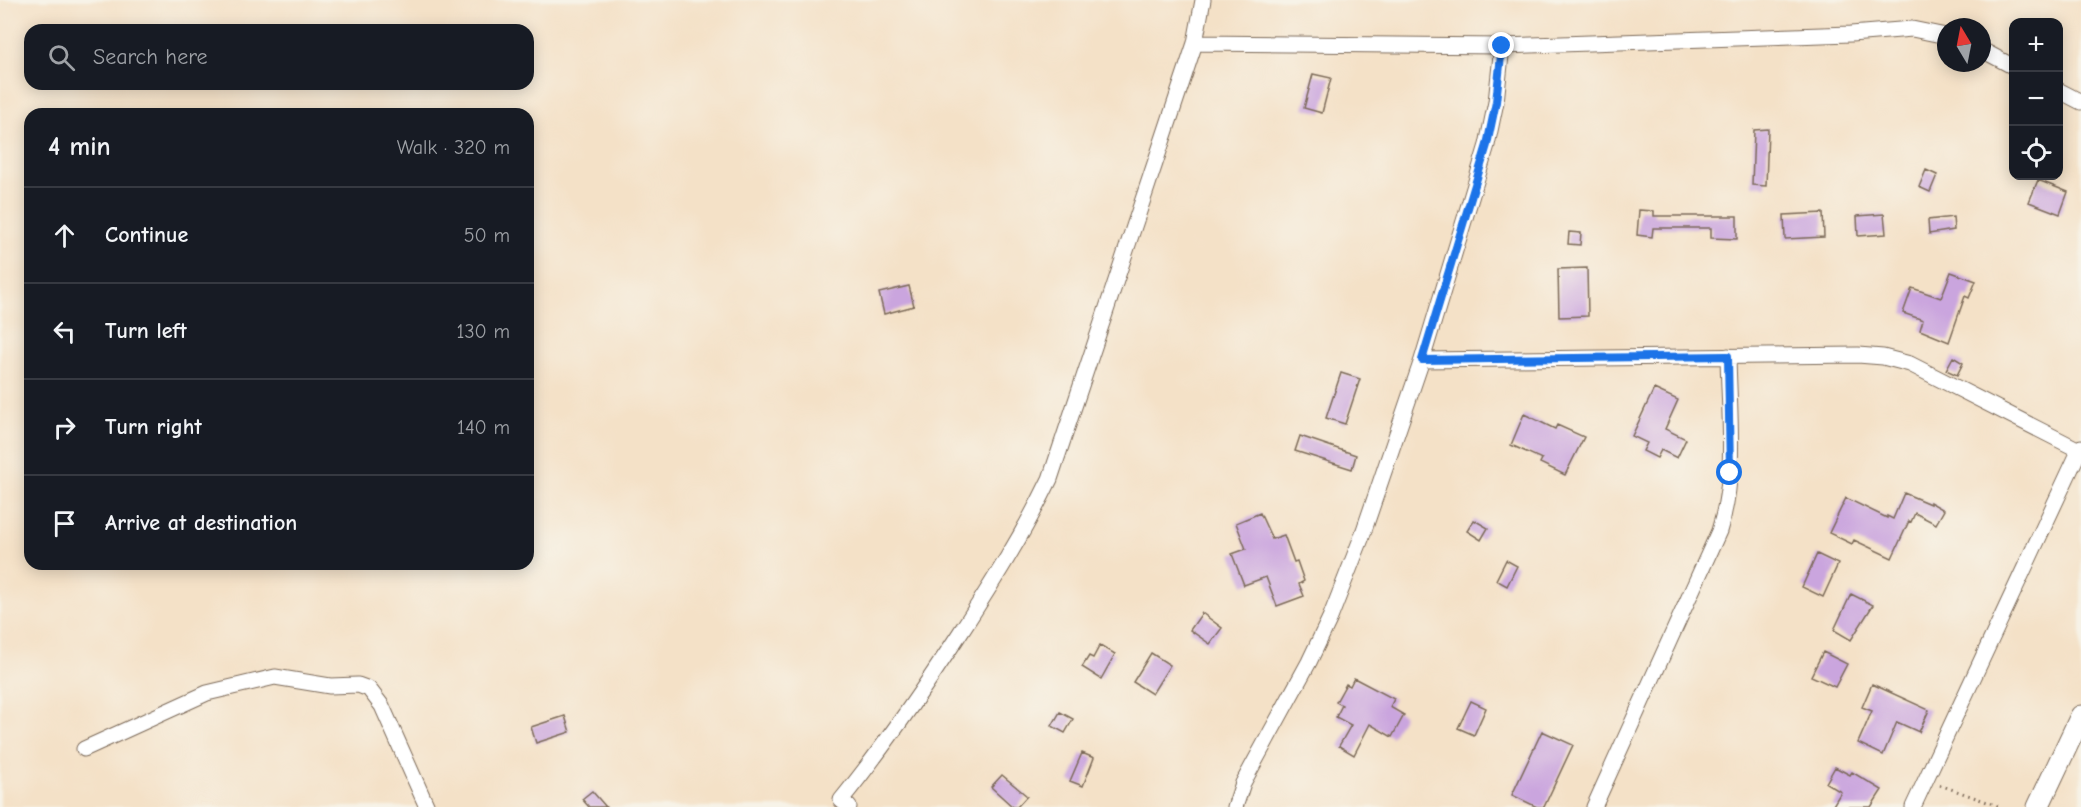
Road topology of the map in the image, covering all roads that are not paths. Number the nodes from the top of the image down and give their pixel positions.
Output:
1 (1203, 0) edge
2 (1937, 34) edge
3 (1195, 43) junction
4 (1502, 46) junction
5 (1991, 55) edge
6 (2009, 65) edge
7 (2063, 93) edge
8 (2081, 102) edge
9 (1728, 356) junction
10 (1422, 360) junction
11 (2081, 449) edge
12 (2080, 723) edge
13 (84, 749) dead end
14 (839, 804) edge
15 (427, 807) edge
16 (1235, 807) edge
17 (1594, 807) edge
18 (1913, 807) edge
19 (2038, 807) edge

1 - 3 street
2 - 4 street
3 - 4 street
3 - 14 street
4 - 10 street
5 - 6 street
7 - 8 street
9 - 10 street
9 - 11 street
9 - 17 street
10 - 16 street
11 - 18 street
12 - 19 street
13 - 15 street

